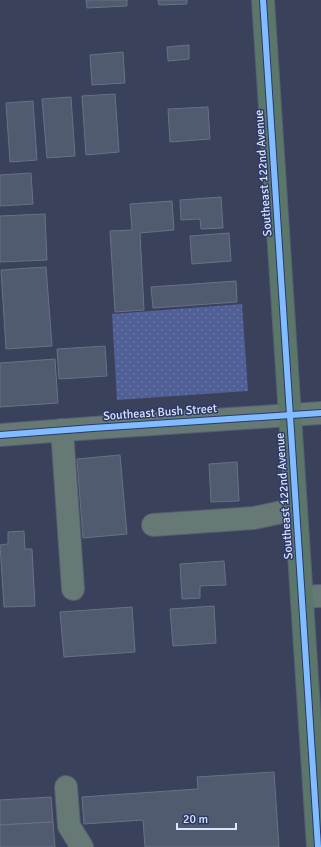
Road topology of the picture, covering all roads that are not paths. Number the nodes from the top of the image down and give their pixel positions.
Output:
1 (263, 0) edge
2 (321, 413) edge
3 (290, 415) junction
4 (62, 430) junction
5 (0, 435) edge
6 (296, 509) junction
7 (154, 525) dead end
8 (73, 589) dead end
9 (311, 597) edge
10 (317, 759) edge
11 (66, 787) dead end
12 (82, 847) edge
13 (318, 847) edge

1 - 3 main road, Southeast 122nd Avenue
2 - 3 street, Southeast Bush Street
3 - 4 street, Southeast Bush Street
3 - 6 main road, Southeast 122nd Avenue
4 - 5 street, Southeast Bush Street
4 - 8 street
6 - 7 street
6 - 9 main road, Southeast 122nd Avenue
9 - 10 main road, Southeast 122nd Avenue
10 - 13 main road, Southeast 122nd Avenue
11 - 12 street

